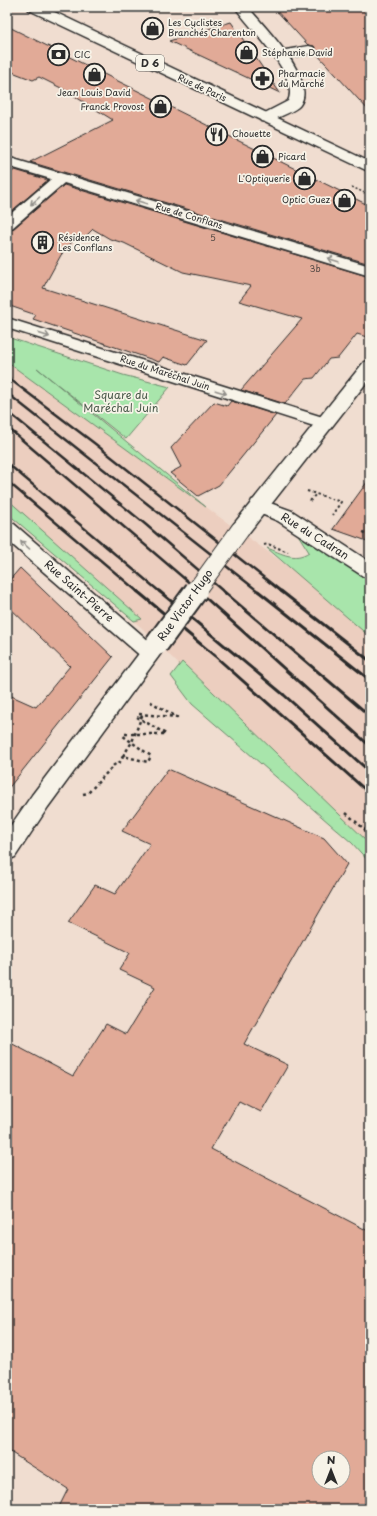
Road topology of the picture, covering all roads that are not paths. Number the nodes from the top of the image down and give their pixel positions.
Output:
1 (34, 7) edge
2 (241, 7) edge
3 (309, 50) dead end
4 (280, 56) junction
5 (266, 118) junction
6 (7, 161) edge
7 (370, 168) edge
8 (62, 177) junction
9 (7, 225) edge
10 (370, 271) edge
11 (7, 323) edge
12 (370, 366) edge
13 (323, 423) junction
14 (259, 505) junction
15 (7, 529) edge
16 (370, 571) edge
17 (154, 649) junction
18 (7, 850) edge

1 - 5 street, Rue de Paris / D 6
2 - 4 street
3 - 4 lane
4 - 5 street
5 - 7 street, Rue de Paris / D 6
6 - 8 street, Rue de Conflans
8 -> 9 street
10 -> 8 street, Rue de Conflans
11 -> 13 street, Rue du Maréchal Juin
12 - 13 street, Rue Victor Hugo
13 - 14 street, Rue Victor Hugo
14 - 16 street, Rue du Cadran
14 - 17 street, Rue Victor Hugo, bridge
17 -> 15 street, Rue Saint-Pierre
17 - 18 street, Rue Victor Hugo

